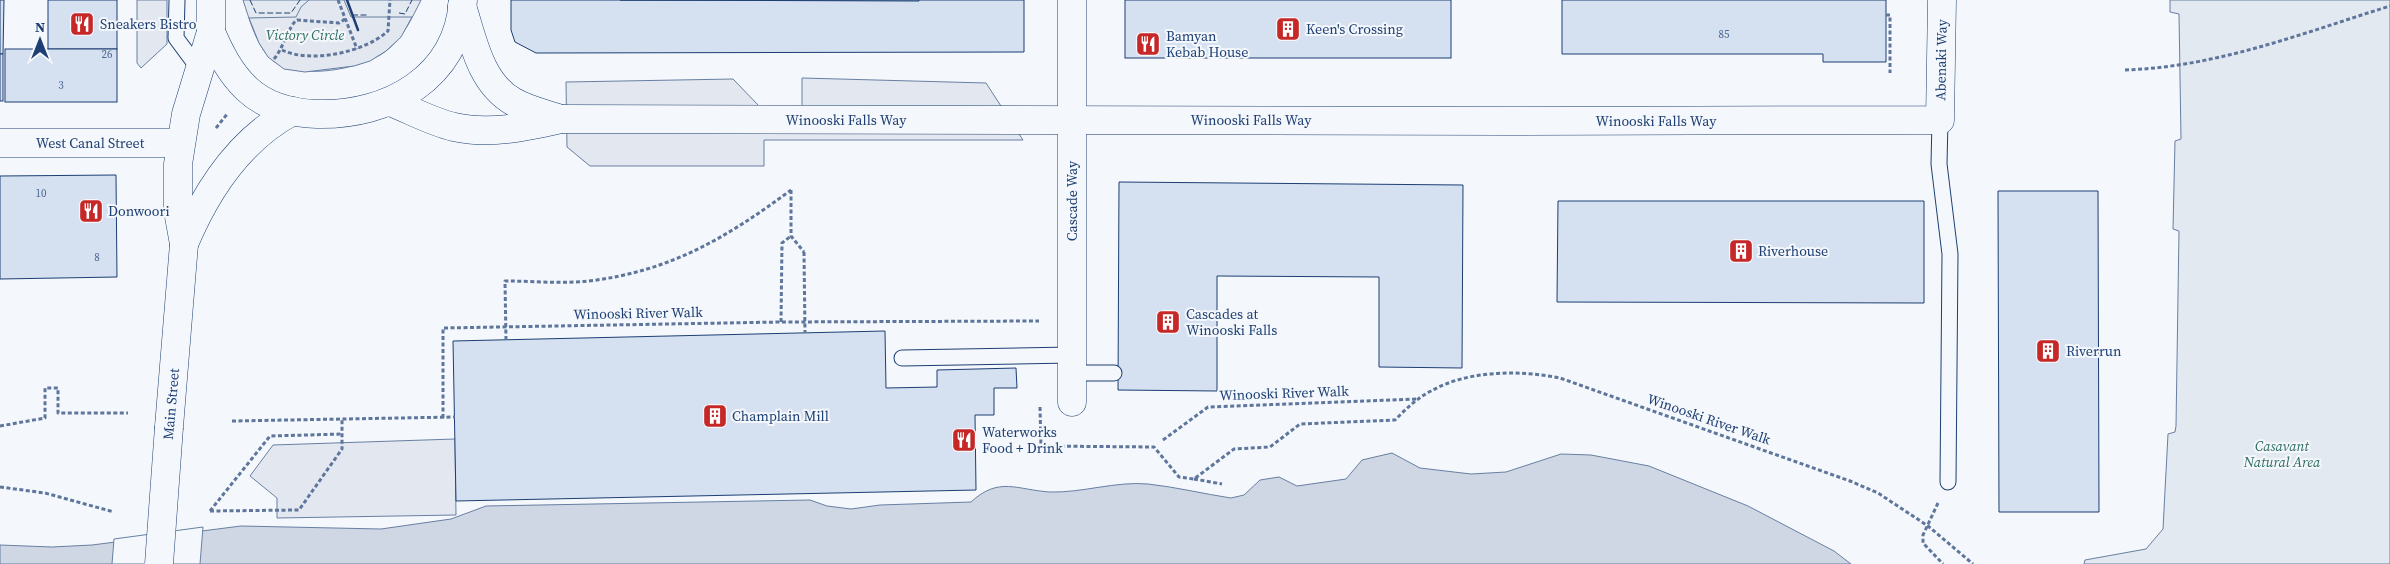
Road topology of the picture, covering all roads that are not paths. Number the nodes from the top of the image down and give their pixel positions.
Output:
1 (177, 0) edge
2 (211, 0) edge
3 (1072, 0) edge
4 (1942, 0) edge
5 (462, 3) edge
6 (211, 32) junction
7 (199, 68) junction
8 (390, 102) junction
9 (293, 111) junction
10 (561, 119) junction
11 (1072, 120) junction
12 (1940, 120) junction
13 (180, 143) junction
14 (0, 144) edge
15 (184, 244) junction
16 (902, 358) dead end
17 (1072, 364) junction
18 (1114, 373) dead end
19 (1072, 402) dead end
20 (1948, 482) dead end
21 (159, 564) edge

1 - 7 lane
2 - 6 street, Main Street
3 - 11 street, Cascade Way
4 - 12 street, Abenaki Way
5 - 8 street, Main Street
5 - 10 street, Winooski Falls Way
6 - 7 street, Main Street
6 - 9 street, Main Street
7 - 13 street, Main Street
8 - 9 street, Main Street
8 - 10 street, Winooski Falls Way
9 - 15 street, Main Street
10 - 11 street, Winooski Falls Way
11 - 12 street, Winooski Falls Way
11 - 17 street, Cascade Way
12 - 20 lane
13 - 14 street, West Canal Street
13 - 15 street, Main Street
15 - 21 street, Main Street, bridge
16 - 17 lane
17 - 18 lane
17 - 19 street, Cascade Way

